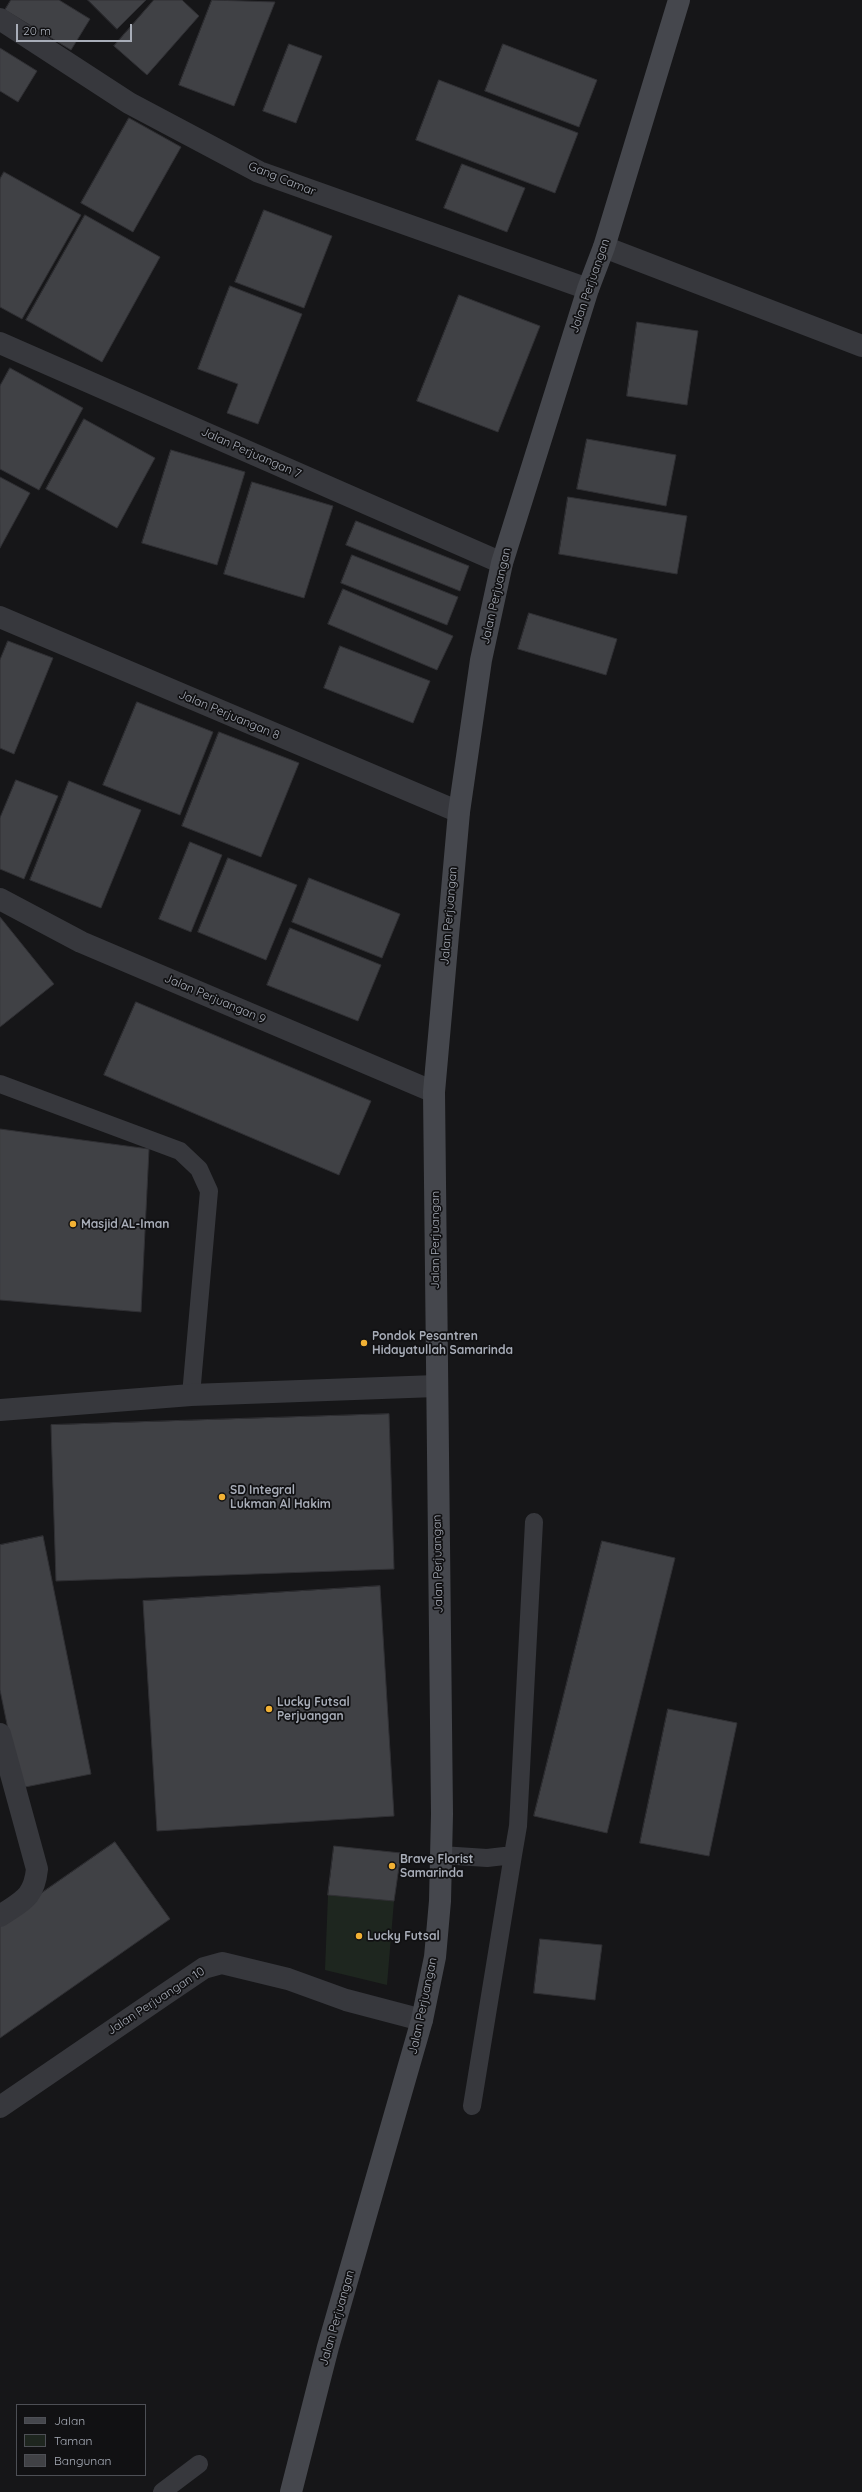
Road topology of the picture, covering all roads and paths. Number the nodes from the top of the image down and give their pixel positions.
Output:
1 (680, 0) edge
2 (0, 19) edge
3 (604, 247) junction
4 (588, 289) junction
5 (0, 342) edge
6 (862, 346) edge
7 (502, 563) junction
8 (0, 618) edge
9 (459, 812) junction
10 (0, 899) edge
11 (0, 1084) edge
12 (434, 1092) junction
13 (436, 1386) junction
14 (191, 1395) junction
15 (0, 1410) edge
16 (534, 1522) dead end
17 (0, 1734) edge
18 (513, 1854) junction
19 (441, 1855) junction
20 (0, 1916) edge
21 (422, 2020) junction
22 (472, 2106) dead end
23 (0, 2107) edge
24 (199, 2464) dead end
25 (162, 2492) edge
26 (291, 2492) edge

1 - 3 street, Jalan Perjuangan
2 - 4 street, Gang Camar
3 - 4 street, Jalan Perjuangan
3 - 6 street
4 - 7 street, Jalan Perjuangan
5 - 7 street, Jalan Perjuangan 7
7 - 9 street, Jalan Perjuangan
8 - 9 street, Jalan Perjuangan 8
9 - 12 street, Jalan Perjuangan
10 - 12 street, Jalan Perjuangan 9
11 - 14 lane
12 - 13 street, Jalan Perjuangan
13 - 14 street
13 - 19 street, Jalan Perjuangan
14 - 15 street
16 - 18 lane
17 - 20 street
18 - 19 lane
18 - 22 lane
19 - 21 street, Jalan Perjuangan
21 - 23 street, Jalan Perjuangan 10
21 - 26 street, Jalan Perjuangan
24 - 25 lane

